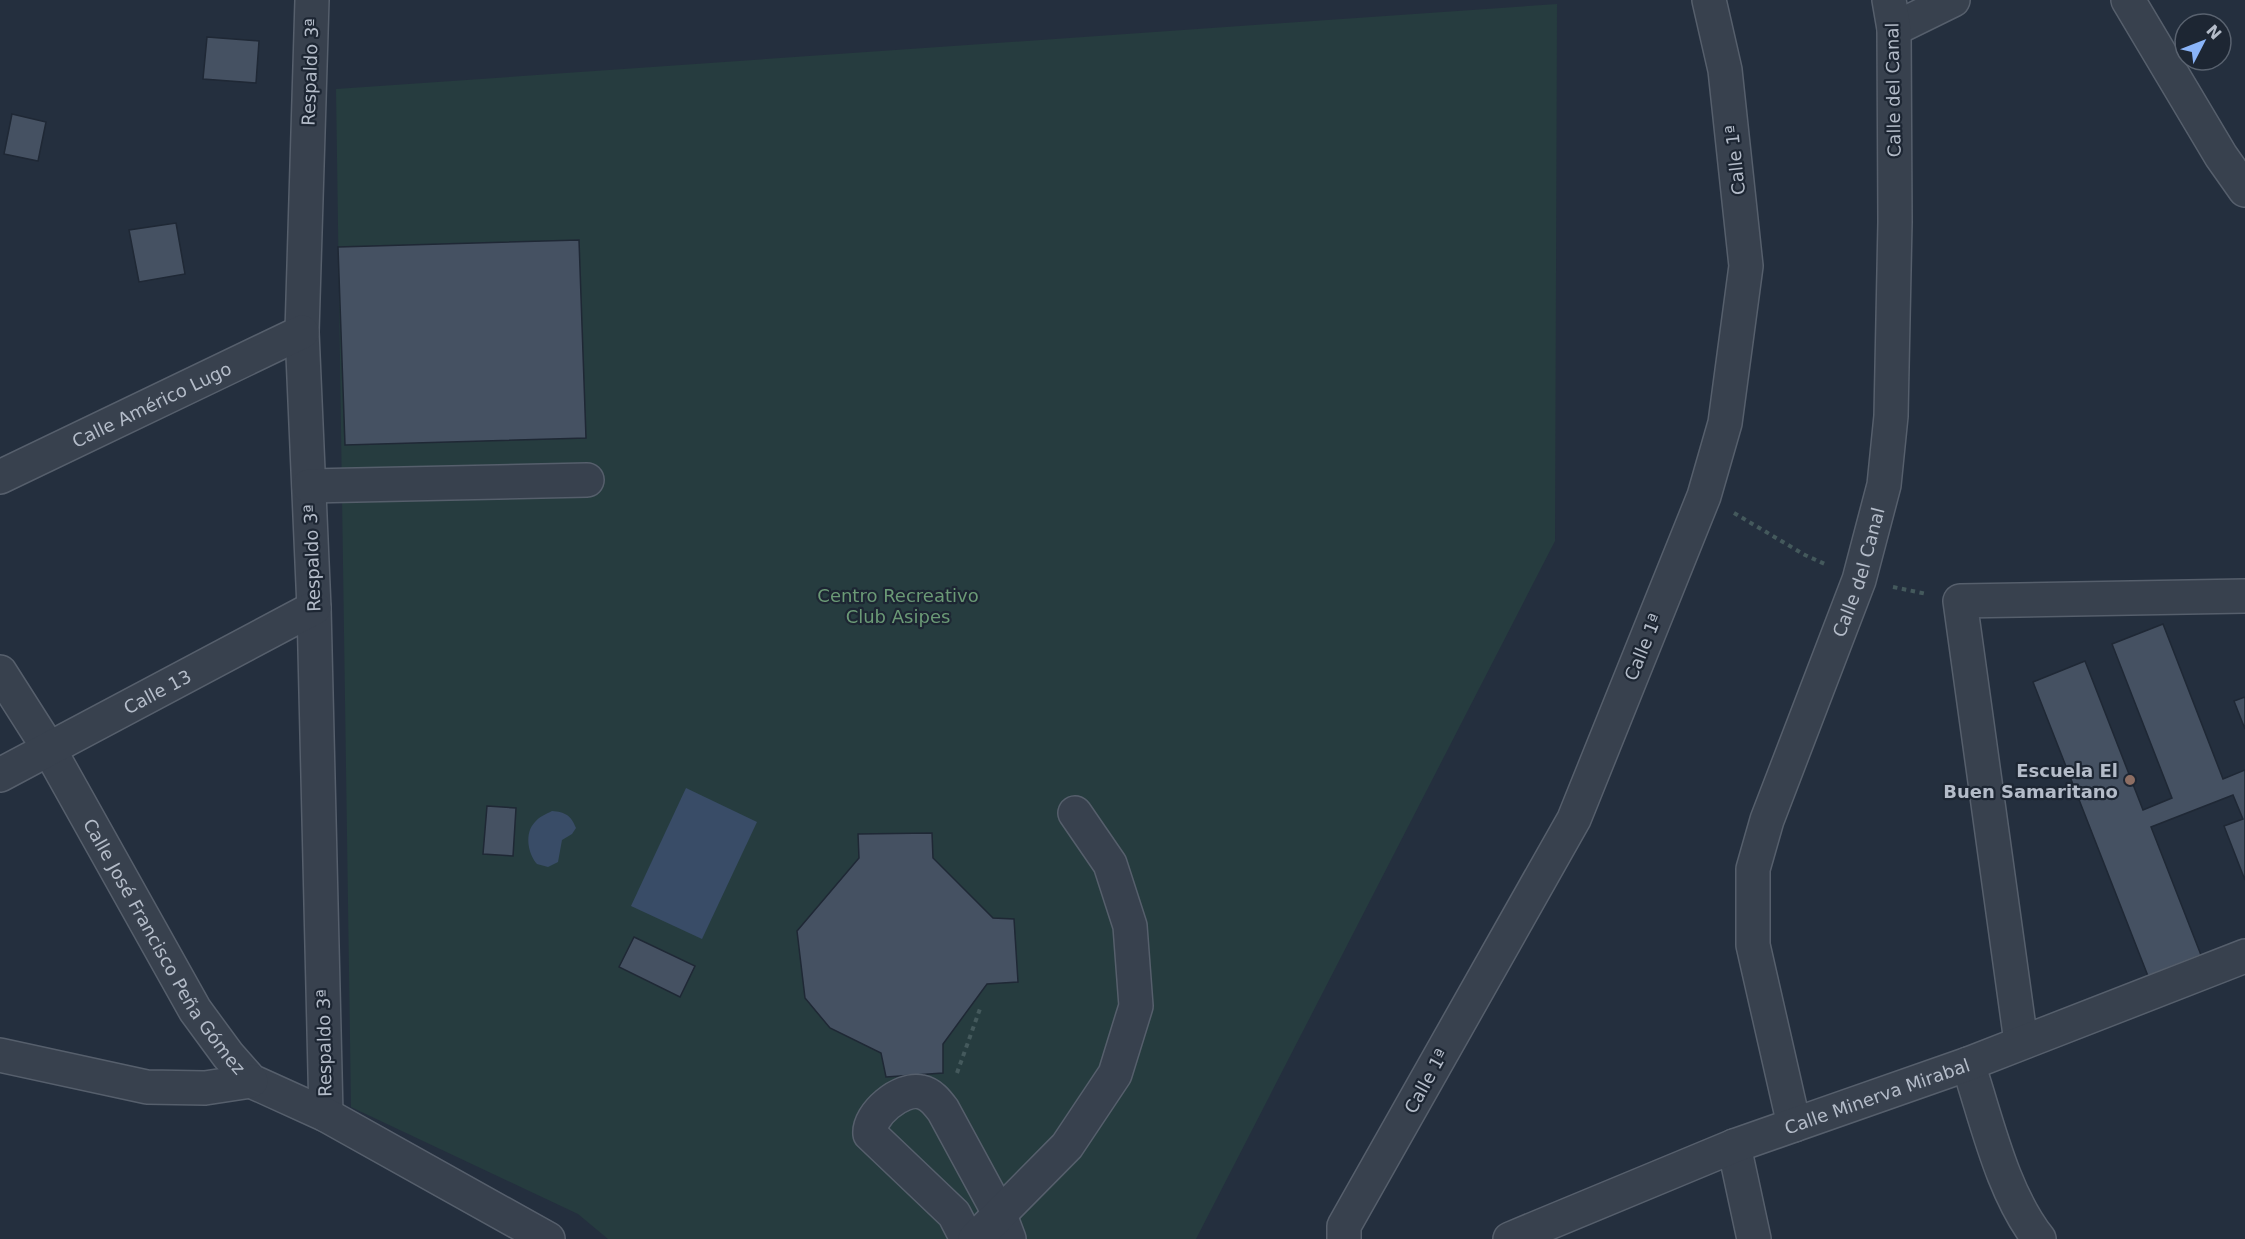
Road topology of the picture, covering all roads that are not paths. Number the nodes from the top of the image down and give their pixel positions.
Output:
1 (312, 0) edge
2 (1709, 0) edge
3 (1953, 0) edge
4 (2128, 0) edge
5 (1892, 15) edge
6 (2245, 190) edge
7 (303, 332) junction
8 (0, 477) edge
9 (587, 480) dead end
10 (309, 486) junction
11 (2245, 596) edge
12 (314, 608) junction
13 (0, 672) edge
14 (49, 749) junction
15 (0, 775) edge
16 (1076, 813) dead end
17 (2245, 956) edge
18 (2021, 1042) junction
19 (0, 1055) edge
20 (1968, 1064) junction
21 (251, 1081) junction
22 (326, 1116) junction
23 (1794, 1125) junction
24 (1734, 1146) junction
25 (1005, 1227) edge
26 (548, 1239) edge
27 (967, 1239) edge
28 (975, 1239) edge
29 (1344, 1239) edge
30 (1510, 1239) edge
31 (1754, 1239) edge
32 (2039, 1239) edge

1 - 7 street, Respaldo 3ª
2 - 29 street, Calle 1ª
3 - 5 street
4 - 6 street
5 - 23 street, Calle del Canal
7 - 8 street, Calle Américo Lugo
7 - 10 street, Respaldo 3ª
9 - 10 street
10 - 12 street, Respaldo 3ª
11 - 18 street
12 - 14 street, Calle 13
12 - 22 street, Respaldo 3ª
13 - 14 street, Calle José Francisco Peña Gómez
14 - 15 street, Calle 13
14 - 21 street, Calle José Francisco Peña Gómez
16 - 25 street
17 - 18 street, Calle Minerva Mirabal
18 - 20 street, Calle Minerva Mirabal
19 - 21 street
20 - 23 street, Calle Minerva Mirabal
20 - 32 street
21 - 22 street, Calle José Francisco Peña Gómez
22 - 26 street, Calle José Francisco Peña Gómez
23 - 24 street, Calle Minerva Mirabal
24 - 30 street, Calle Minerva Mirabal
24 - 31 street
25 - 27 street
25 - 28 street

